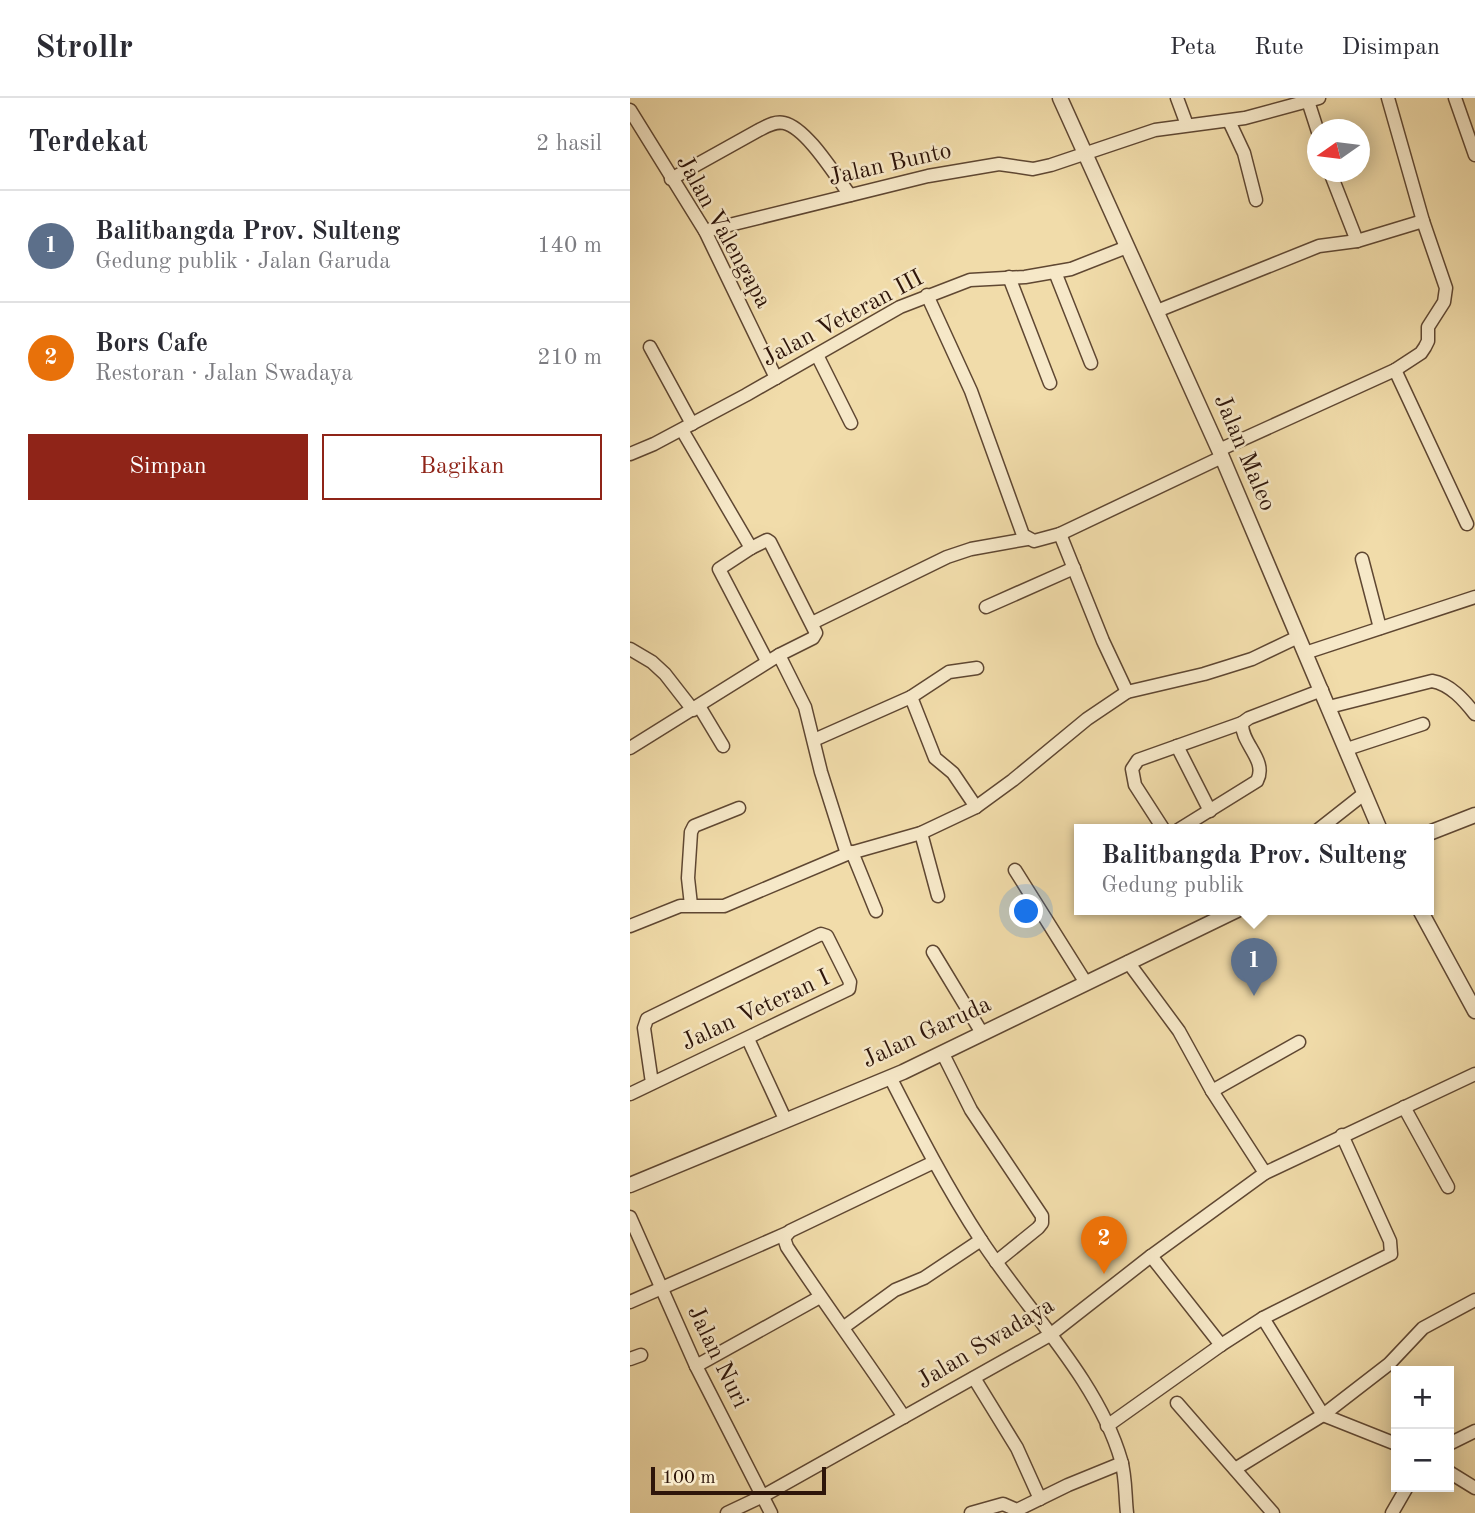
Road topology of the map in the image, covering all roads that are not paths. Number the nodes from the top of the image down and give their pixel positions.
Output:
1 (1060, 98) edge
2 (1177, 98) edge
3 (1388, 98) edge
4 (1455, 98) edge
5 (1313, 99) edge
6 (630, 110) edge
7 (1316, 119) edge
8 (1229, 121) junction
9 (1187, 125) junction
10 (1084, 154) junction
11 (1475, 155) edge
12 (671, 179) junction
13 (1334, 182) edge
14 (850, 195) junction
15 (1256, 200) dead end
16 (1423, 221) junction
17 (705, 232) junction
18 (1357, 241) junction
19 (1127, 247) junction
20 (1055, 272) junction
21 (1010, 277) junction
22 (927, 295) junction
23 (1157, 311) junction
24 (650, 347) dead end
25 (817, 355) junction
26 (1091, 363) dead end
27 (1395, 370) junction
28 (776, 378) junction
29 (1050, 383) dead end
30 (851, 423) dead end
31 (687, 427) junction
32 (630, 454) edge
33 (1221, 454) junction
34 (1467, 524) dead end
35 (1060, 534) junction
36 (1027, 539) junction
37 (751, 548) junction
38 (1362, 559) dead end
39 (1074, 568) junction
40 (1475, 597) edge
41 (986, 607) dead end
42 (812, 623) junction
43 (1380, 628) junction
44 (1298, 638) junction
45 (630, 649) edge
46 (1305, 653) junction
47 (773, 658) junction
48 (977, 668) dead end
49 (1322, 690) junction
50 (1127, 692) junction
51 (911, 697) junction
52 (1329, 707) junction
53 (696, 708) junction
54 (1475, 714) edge
55 (1242, 723) junction
56 (1423, 724) dead end
57 (814, 740) junction
58 (723, 746) dead end
59 (1177, 746) junction
60 (630, 748) edge
61 (1346, 749) junction
62 (1365, 793) junction
63 (976, 807) junction
64 (739, 808) dead end
65 (1210, 811) junction
66 (1475, 816) edge
67 (1160, 824) edge
68 (1188, 824) edge
69 (1326, 824) edge
70 (1378, 824) edge
71 (1434, 831) edge
72 (921, 833) junction
73 (850, 853) junction
74 (1015, 870) dead end
75 (937, 896) dead end
76 (691, 905) junction
77 (876, 911) dead end
78 (1227, 915) edge
79 (1423, 915) edge
80 (630, 926) edge
81 (933, 952) dead end
82 (1128, 962) junction
83 (1086, 983) junction
84 (1475, 1010) edge
85 (982, 1033) junction
86 (748, 1039) junction
87 (1299, 1042) dead end
88 (943, 1054) junction
89 (1475, 1074) edge
90 (890, 1077) junction
91 (652, 1083) junction
92 (1212, 1091) junction
93 (630, 1094) edge
94 (1404, 1107) junction
95 (785, 1119) junction
96 (1342, 1135) junction
97 (934, 1161) junction
98 (1265, 1172) junction
99 (630, 1185) edge
100 (1448, 1187) dead end
101 (630, 1217) edge
102 (787, 1233) junction
103 (981, 1240) junction
104 (1151, 1256) junction
105 (996, 1262) junction
106 (660, 1290) junction
107 (820, 1297) junction
108 (1475, 1300) edge
109 (630, 1302) edge
110 (1263, 1318) junction
111 (844, 1327) junction
112 (1050, 1335) junction
113 (1222, 1345) junction
114 (696, 1366) junction
115 (974, 1378) junction
116 (1177, 1403) dead end
117 (1322, 1415) junction
118 (904, 1417) junction
119 (1107, 1426) junction
120 (1475, 1430) edge
121 (1454, 1441) edge
122 (1391, 1442) edge
123 (1122, 1463) junction
124 (1235, 1469) junction
125 (1454, 1475) edge
126 (1475, 1488) edge
127 (1405, 1492) edge
128 (763, 1496) junction
129 (1039, 1504) edge
130 (727, 1513) edge
131 (771, 1513) edge
132 (972, 1513) edge
133 (1127, 1513) edge
134 (1273, 1513) edge
135 (1392, 1513) edge

1 - 10 street, Jalan Maleo
2 - 9 street
3 - 16 street
4 - 11 street
5 - 7 street
5 - 8 street, Jalan Bunto
6 - 12 street, Jalan Valengapa
8 - 9 street, Jalan Bunto
8 - 15 street
9 - 10 street, Jalan Bunto
10 - 14 street, Jalan Bunto
10 - 19 street, Jalan Maleo
12 - 14 street
12 - 17 street, Jalan Valengapa
13 - 18 street
14 - 17 street, Jalan Bunto
16 - 18 street
16 - 27 street
17 - 28 street, Jalan Valengapa
18 - 23 street
19 - 20 street, Jalan Veteran III
19 - 23 street, Jalan Maleo
20 - 21 street, Jalan Veteran III
20 - 26 street
21 - 22 street, Jalan Veteran III
21 - 29 street
22 - 25 street, Jalan Veteran III
22 - 36 street
23 - 33 street, Jalan Maleo
24 - 31 street
25 - 28 street, Jalan Veteran III
25 - 30 street
27 - 33 street
27 - 34 street
28 - 31 street, Jalan Veteran III
31 - 32 street, Jalan Veteran III
31 - 37 street
33 - 35 street
33 - 44 street, Jalan Maleo
35 - 36 street
35 - 39 street
36 - 42 street
37 - 42 street
37 - 47 street
38 - 43 street
39 - 41 street
39 - 50 street
40 - 43 street
42 - 47 street
43 - 46 street
44 - 46 street, Jalan Maleo
44 - 50 street
45 - 53 street
46 - 49 street, Jalan Maleo
47 - 53 street
47 - 57 street
48 - 51 street
49 - 52 street, Jalan Maleo
49 - 55 street
50 - 63 street
51 - 57 street
51 - 63 street
52 - 54 street
52 - 61 street, Jalan Maleo
53 - 58 street
53 - 60 street
55 - 59 street
55 - 65 street
56 - 61 street
57 - 73 street
59 - 65 street
59 - 67 street
61 - 62 street, Jalan Maleo
62 - 69 street
62 - 70 street, Jalan Maleo
63 - 72 street
64 - 76 street
65 - 68 street
66 - 71 street
72 - 73 street
72 - 75 street
73 - 76 street
73 - 77 street
74 - 83 street
76 - 80 street
78 - 82 street, Jalan Garuda
79 - 84 street
81 - 85 street
82 - 83 street, Jalan Garuda
82 - 92 street
83 - 85 street, Jalan Garuda
85 - 88 street, Jalan Garuda
86 - 91 street, Jalan Veteran I
86 - 91 street, Jalan Veteran I
86 - 95 street
87 - 92 street
88 - 90 street, Jalan Garuda
88 - 105 street
89 - 94 street, Jalan Swadaya
90 - 95 street, Jalan Garuda
90 - 97 street
91 - 93 street, Jalan Veteran I
92 - 98 street
94 - 96 street, Jalan Swadaya
94 - 100 street
95 - 99 street, Jalan Garuda
96 - 98 street, Jalan Swadaya
96 - 110 street
97 - 102 street
97 - 103 street
98 - 104 street, Jalan Swadaya
101 - 106 street, Jalan Nuri
102 - 106 street
102 - 107 street
103 - 105 street
103 - 111 street
104 - 112 street, Jalan Swadaya
104 - 113 street
105 - 112 street
106 - 109 street
106 - 114 street, Jalan Nuri
107 - 111 street
107 - 114 street
108 - 117 street
110 - 113 street
110 - 117 street
111 - 118 street
112 - 115 street, Jalan Swadaya
112 - 119 street
113 - 119 street
114 - 128 street, Jalan Nuri
115 - 118 street, Jalan Swadaya
115 - 129 street
116 - 124 street
117 - 122 street
117 - 124 street
118 - 128 street, Jalan Swadaya
119 - 123 street
120 - 121 street
123 - 129 street
123 - 133 street
124 - 134 street
125 - 126 street
127 - 135 street
128 - 130 street, Jalan Swadaya
128 - 131 street, Jalan Nuri
129 - 132 street

